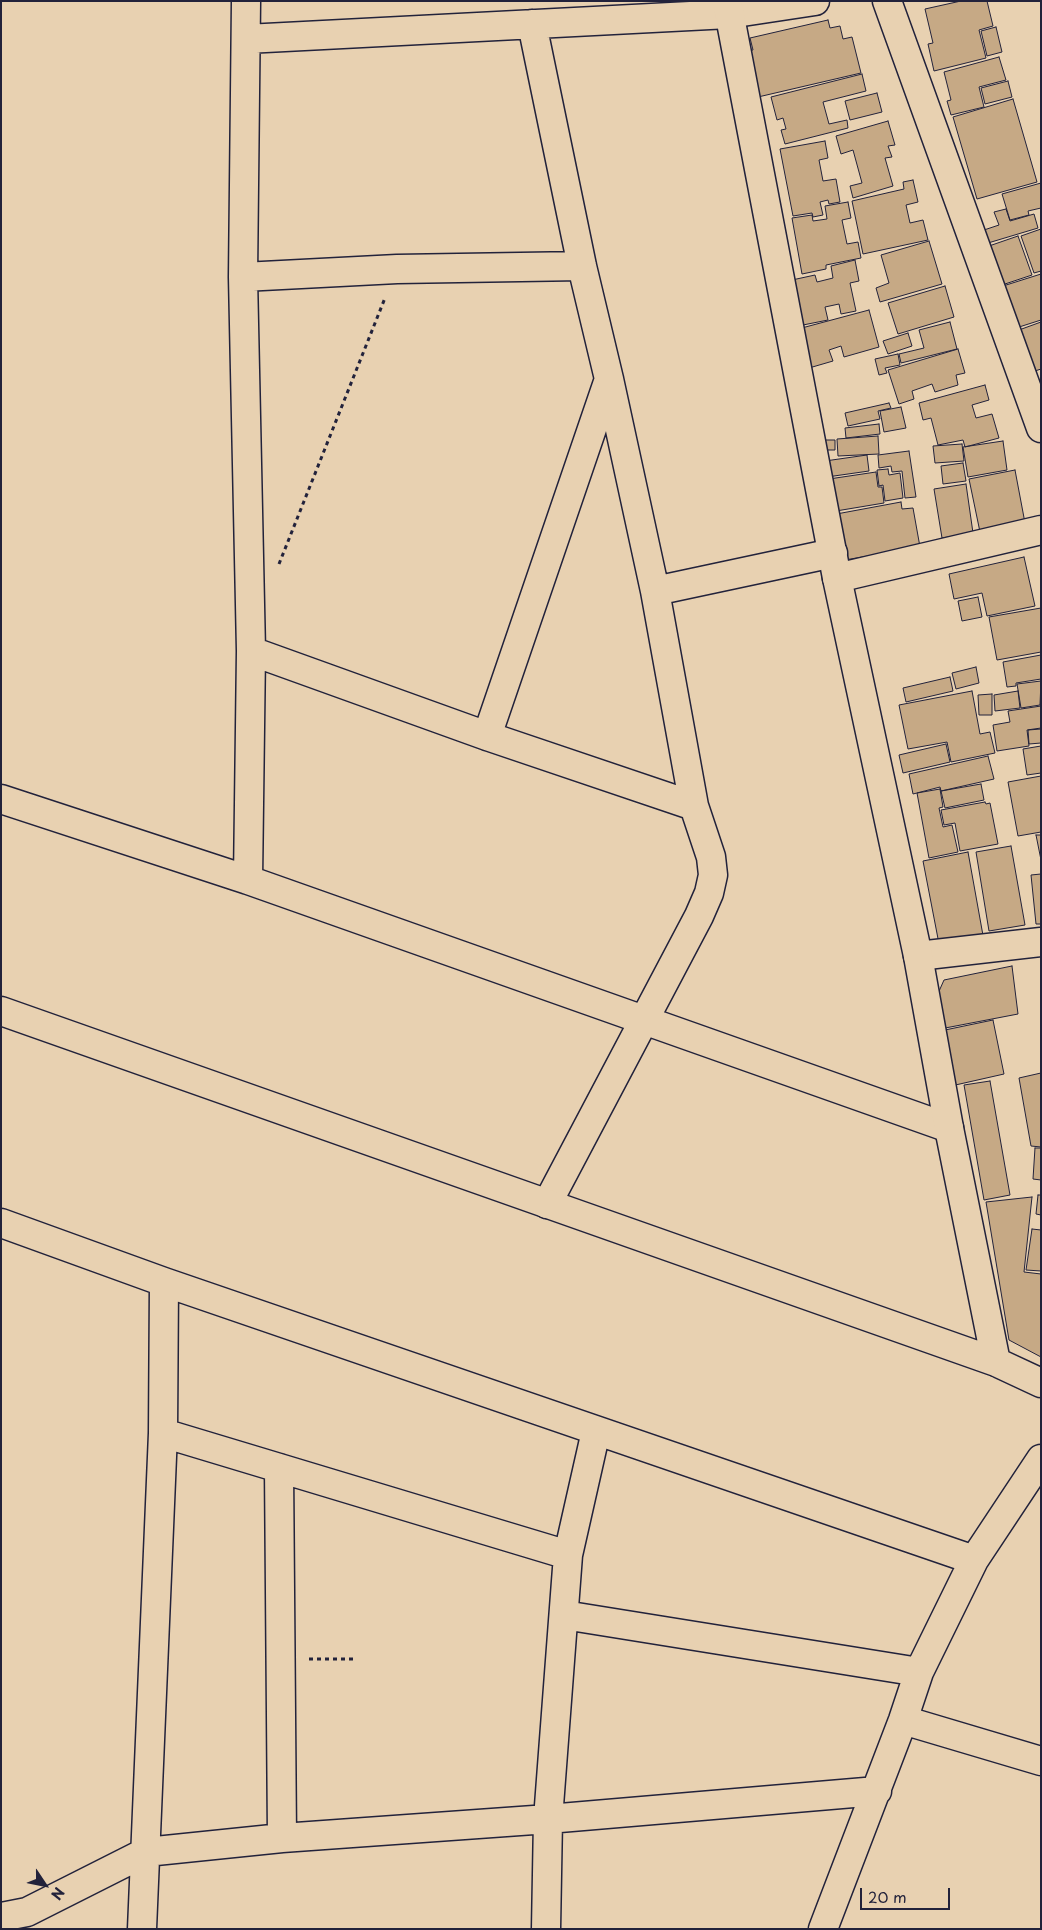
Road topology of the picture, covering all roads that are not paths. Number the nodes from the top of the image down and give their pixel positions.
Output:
1 (246, 1) edge
2 (815, 1) edge
3 (887, 1) edge
4 (728, 8) edge
5 (532, 24) junction
6 (246, 38) junction
7 (582, 266) junction
8 (244, 276) junction
9 (610, 379) junction
10 (1041, 428) edge
11 (1041, 530) edge
12 (835, 566) junction
13 (655, 591) junction
14 (252, 651) junction
15 (487, 736) junction
16 (1, 799) edge
17 (694, 806) junction
18 (248, 880) junction
19 (1041, 942) edge
20 (918, 956) junction
21 (1, 1011) edge
22 (644, 1021) junction
23 (949, 1128) junction
24 (547, 1204) junction
25 (1, 1223) edge
26 (164, 1282) junction
27 (996, 1362) junction
28 (1041, 1383) edge
29 (596, 1431) junction
30 (163, 1433) junction
31 (1041, 1459) edge
32 (279, 1468) junction
33 (568, 1556) junction
34 (974, 1560) junction
35 (564, 1615) junction
36 (919, 1672) junction
37 (903, 1720) junction
38 (1041, 1760) edge
39 (877, 1790) junction
40 (548, 1819) junction
41 (282, 1838) junction
42 (146, 1852) junction
43 (1, 1917) edge
44 (142, 1929) edge
45 (546, 1929) edge
46 (823, 1929) edge

1 - 6 street
2 - 4 street
3 - 10 street
4 - 5 street
4 - 12 street
5 - 6 street
5 - 7 street
6 - 8 street
7 - 8 street
7 - 9 street
8 - 14 street
9 - 13 street
9 - 15 street
11 - 12 street
12 - 13 street
12 - 20 street
13 - 17 street
14 - 15 street
14 - 18 street
15 - 17 street
16 - 18 street
17 - 22 street
18 - 22 street
19 - 20 street
20 - 23 street
21 - 24 street
22 - 23 street
22 - 24 street
23 - 27 street
24 - 27 street
25 - 26 street
26 - 29 street
26 - 30 street
27 - 28 street
29 - 33 street
29 - 34 street
30 - 32 street
30 - 42 street
31 - 34 street
32 - 33 street
32 - 41 street
33 - 35 street
34 - 36 street
35 - 36 street
35 - 40 street
36 - 37 street
37 - 38 street
37 - 39 street
39 - 40 street
39 - 46 street
40 - 41 street
40 - 45 street
41 - 42 street
42 - 43 street
42 - 44 street

